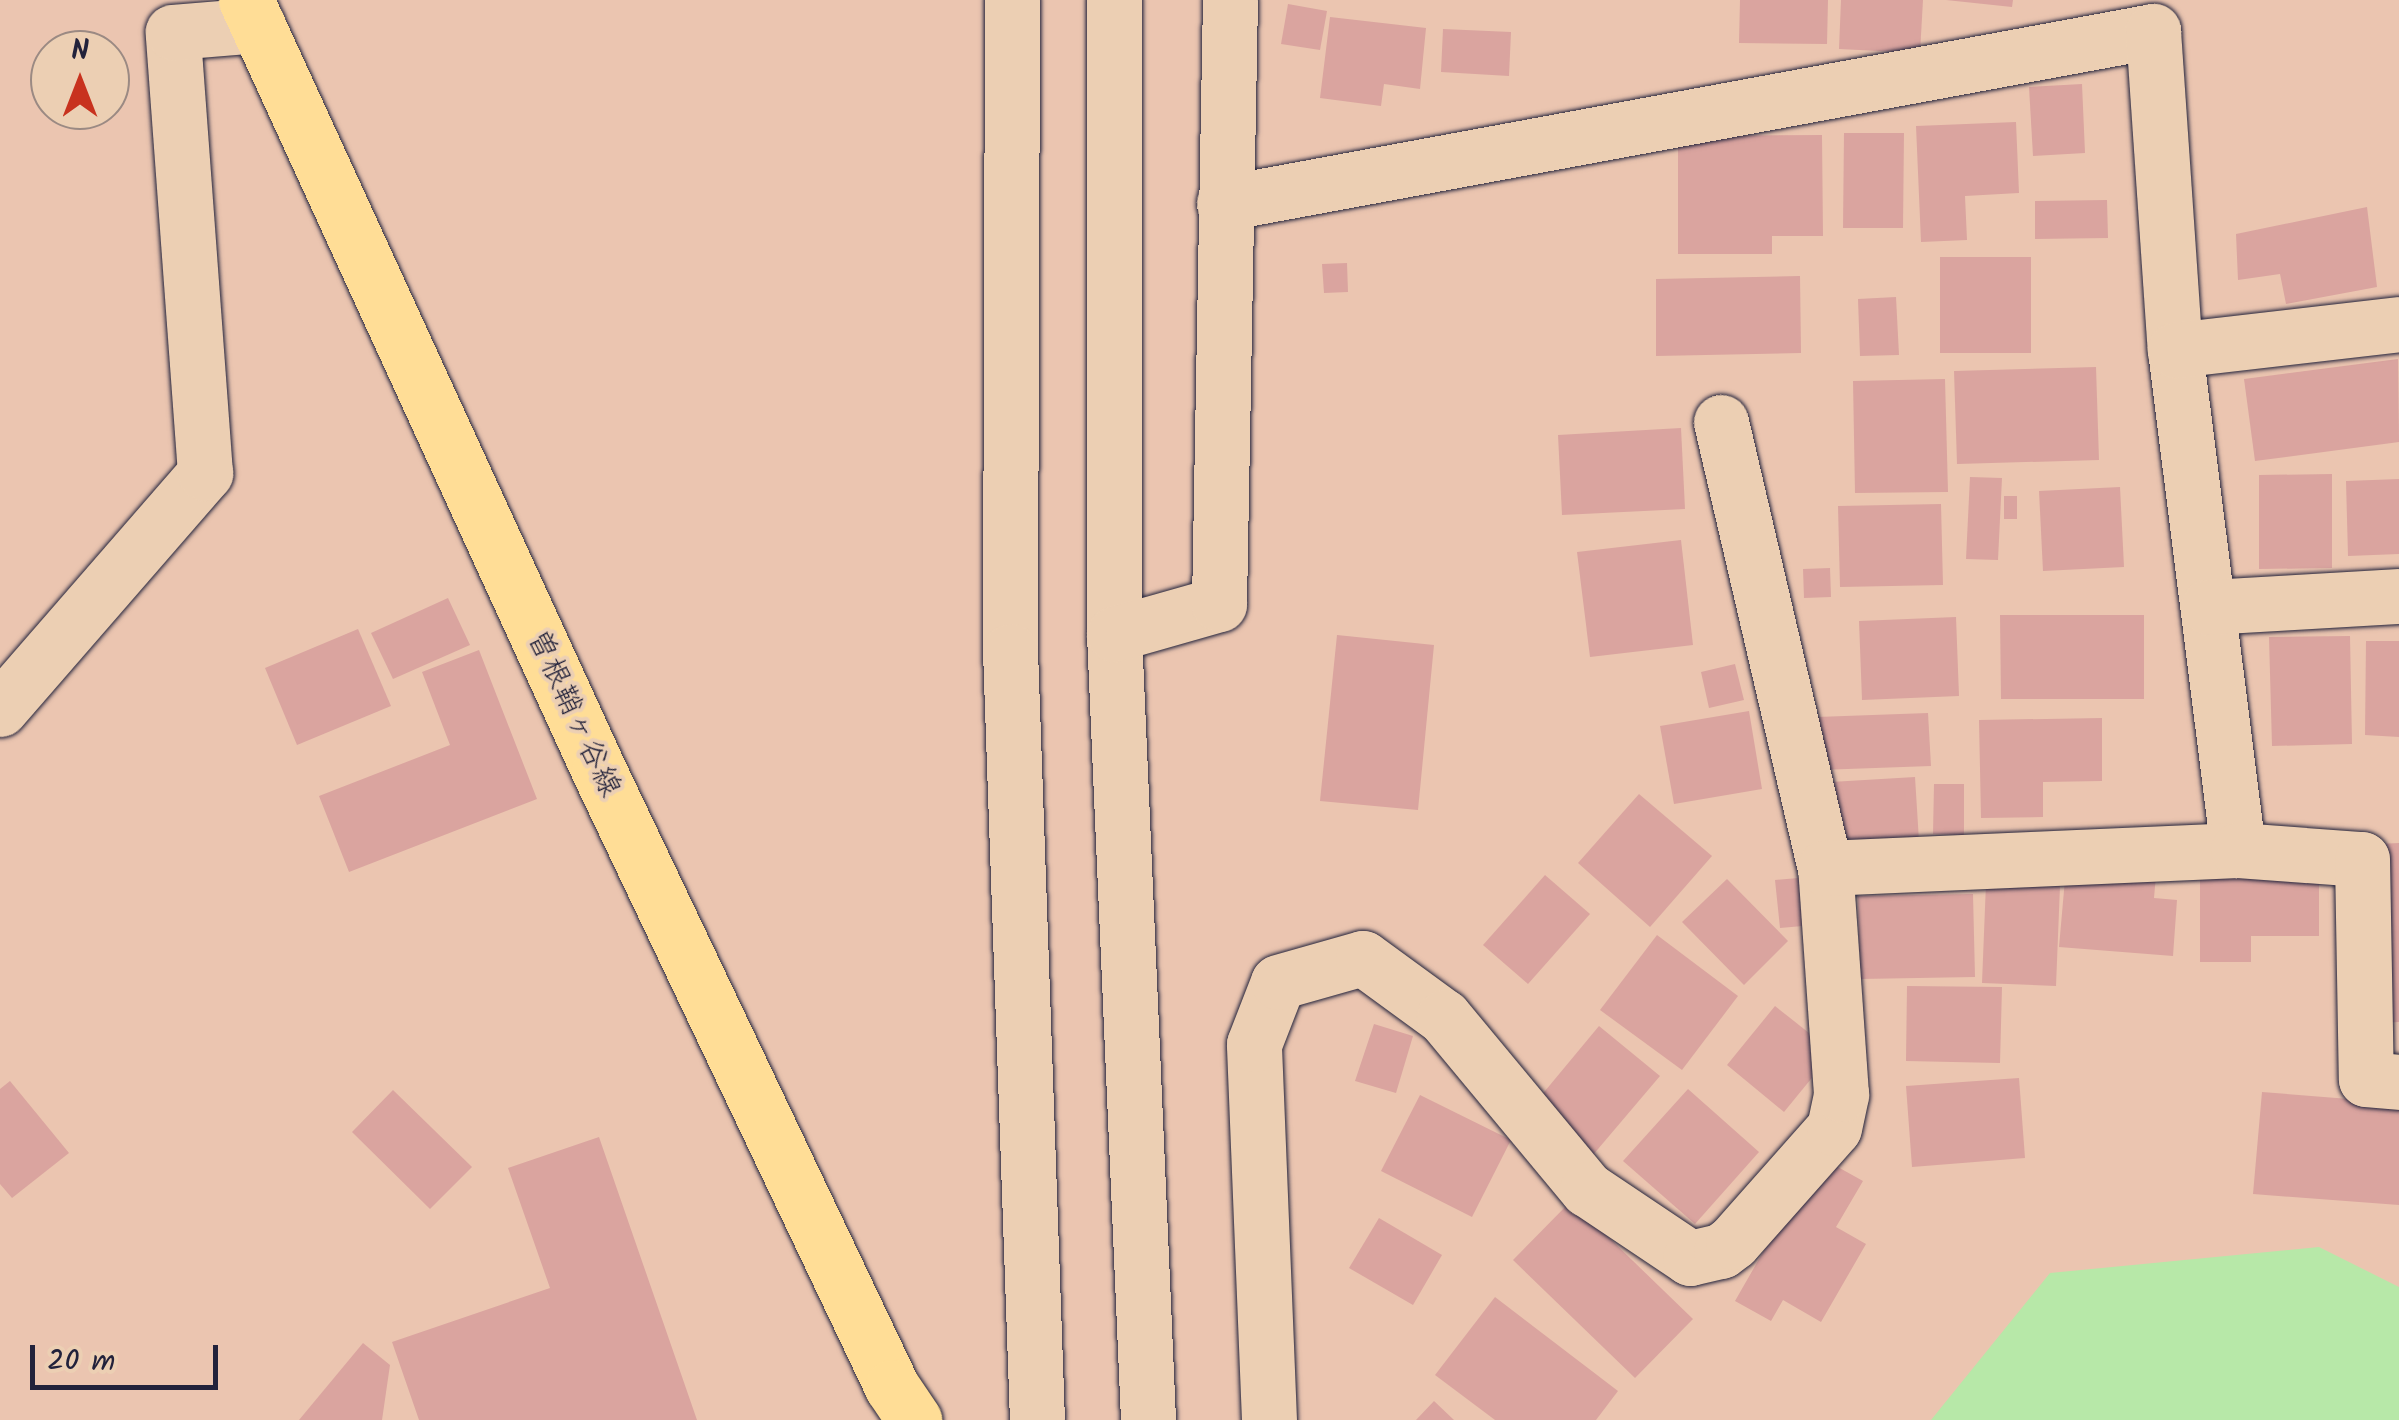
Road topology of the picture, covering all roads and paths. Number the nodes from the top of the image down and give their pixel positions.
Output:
1 (1012, 0) edge
2 (1114, 0) edge
3 (1230, 0) edge
4 (252, 12) edge
5 (1224, 203) junction
6 (2399, 324) edge
7 (2176, 350) junction
8 (1721, 422) dead end
9 (2399, 596) edge
10 (2208, 606) junction
11 (1114, 634) junction
12 (0, 709) edge
13 (2238, 850) junction
14 (1825, 868) junction
15 (2399, 1082) edge
16 (914, 1420) edge
17 (1037, 1420) edge
18 (1148, 1420) edge
19 (1269, 1420) edge

1 - 17 street
2 - 11 street
3 - 5 street
4 - 12 street
4 - 16 main road, 曽根鞘ヶ谷線
5 - 7 street
5 - 11 street
6 - 7 street
7 - 10 street
8 - 14 street
9 - 10 street
10 - 13 street
11 - 18 street
13 - 14 street
13 - 15 street
14 - 19 street

